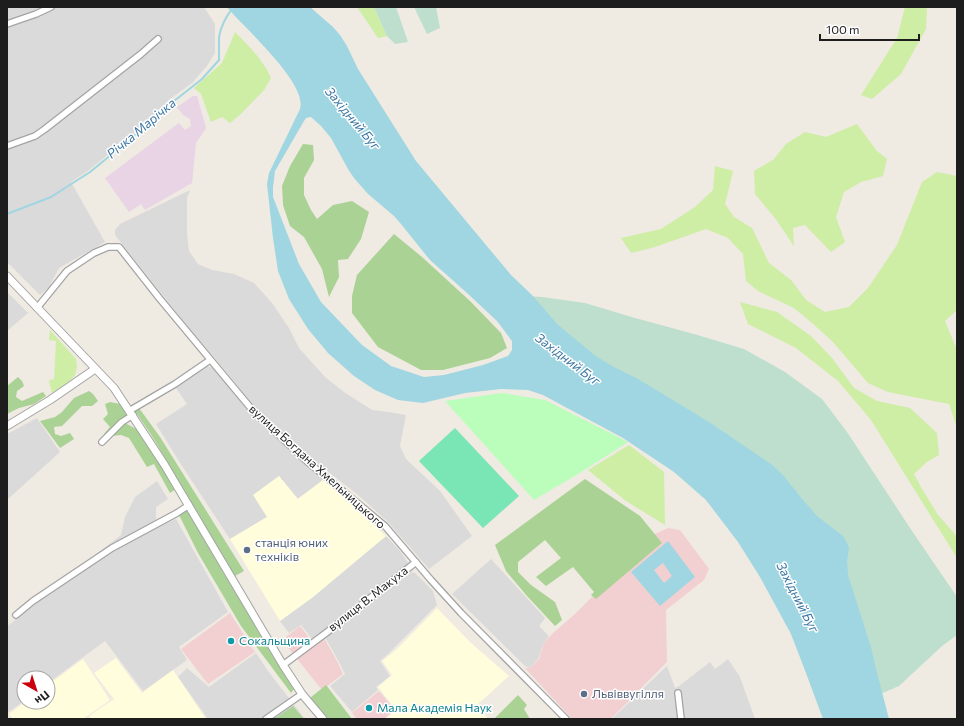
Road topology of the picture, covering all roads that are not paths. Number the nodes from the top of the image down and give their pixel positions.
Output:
1 (52, 7) edge
2 (7, 24) edge
3 (158, 40) dead end
4 (7, 146) edge
5 (7, 276) edge
6 (37, 308) junction
7 (210, 360) junction
8 (96, 369) junction
9 (131, 413) junction
10 (7, 426) edge
11 (102, 442) dead end
12 (189, 506) junction
13 (416, 562) junction
14 (16, 615) dead end
15 (283, 665) junction
16 (678, 693) dead end
17 (302, 694) junction
18 (266, 719) edge
19 (323, 719) edge
20 (566, 719) edge
21 (681, 719) edge

1 - 2 street
3 - 4 street
5 - 6 street
6 - 7 street, вулиця Богдана Хмельницького
6 - 8 street
7 - 9 street
7 - 13 street, вулиця Богдана Хмельницького
8 - 9 street
8 - 10 street
9 - 11 street
9 - 12 street
12 - 14 street
12 - 15 street
13 - 15 street, вулиця В. Макуха
13 - 20 street, вулиця Богдана Хмельницького
15 - 17 street
16 - 21 street
17 - 18 street
17 - 19 street

